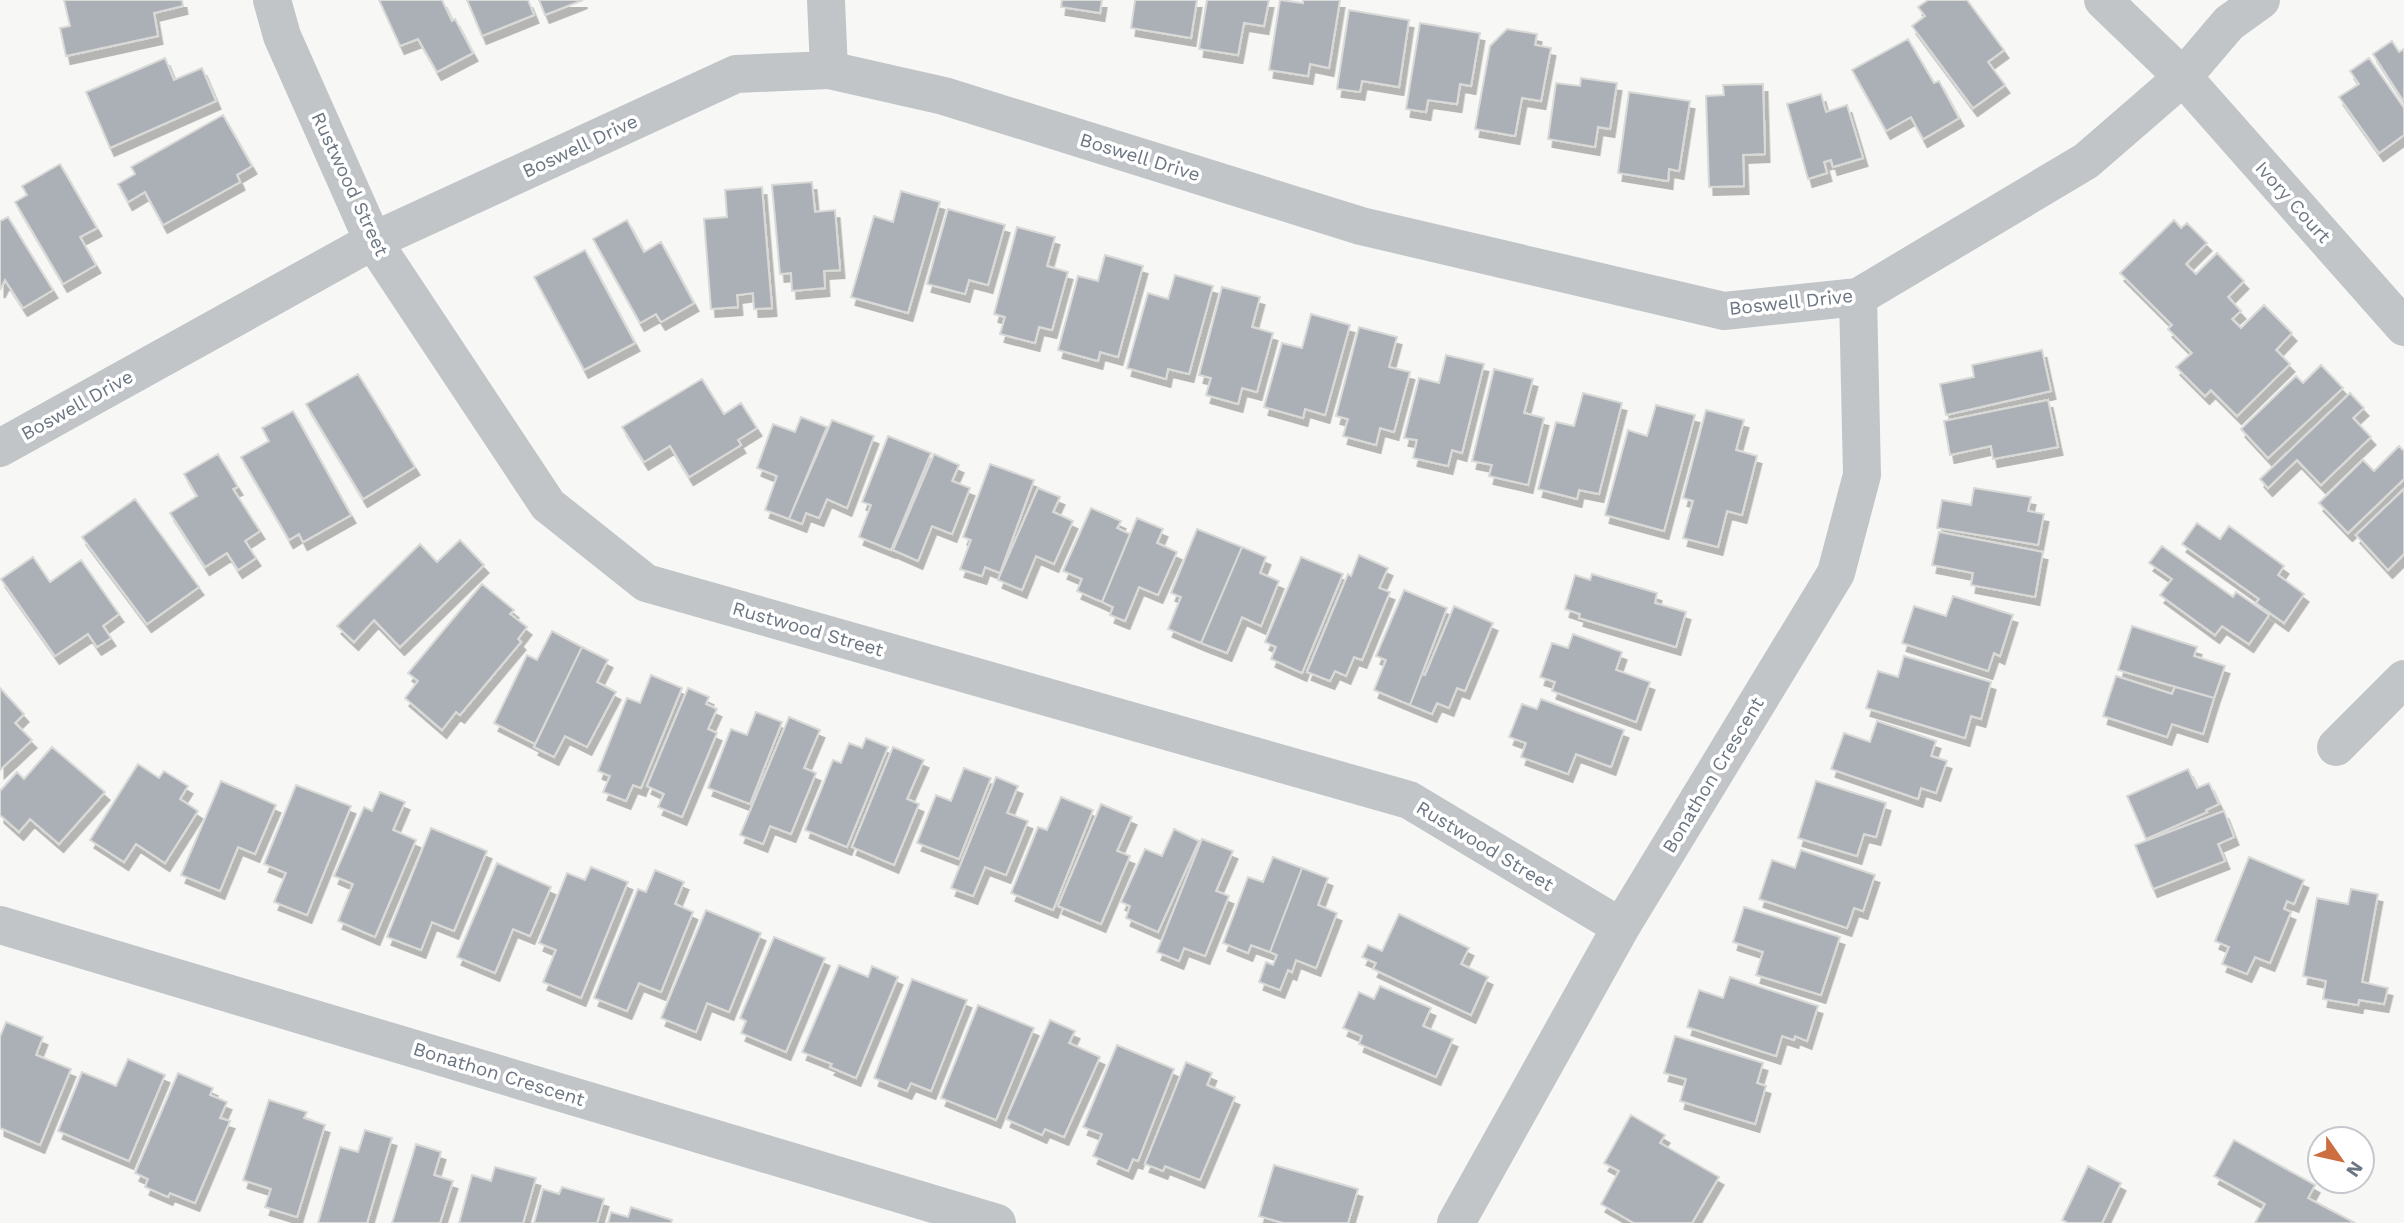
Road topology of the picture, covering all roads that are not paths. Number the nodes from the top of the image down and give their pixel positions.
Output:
1 (272, 0) edge
2 (826, 0) edge
3 (2103, 0) edge
4 (2261, 0) edge
5 (829, 69) junction
6 (2183, 77) junction
7 (373, 241) junction
8 (1858, 297) junction
9 (2404, 327) edge
10 (0, 448) edge
11 (2404, 678) edge
12 (2336, 747) dead end
13 (0, 925) edge
14 (1621, 927) junction
15 (997, 1223) edge
16 (1457, 1223) edge

1 - 7 street, Rustwood Street
2 - 5 street
3 - 6 street, Ivory Court
4 - 6 street, Boswell Drive
5 - 7 street, Boswell Drive
5 - 8 street, Boswell Drive
6 - 8 street, Boswell Drive
6 - 9 street, Ivory Court
7 - 10 street, Boswell Drive
7 - 14 street, Rustwood Street
8 - 14 street, Bonathon Crescent
11 - 12 street
13 - 15 street, Bonathon Crescent
14 - 16 street, Bonathon Crescent

